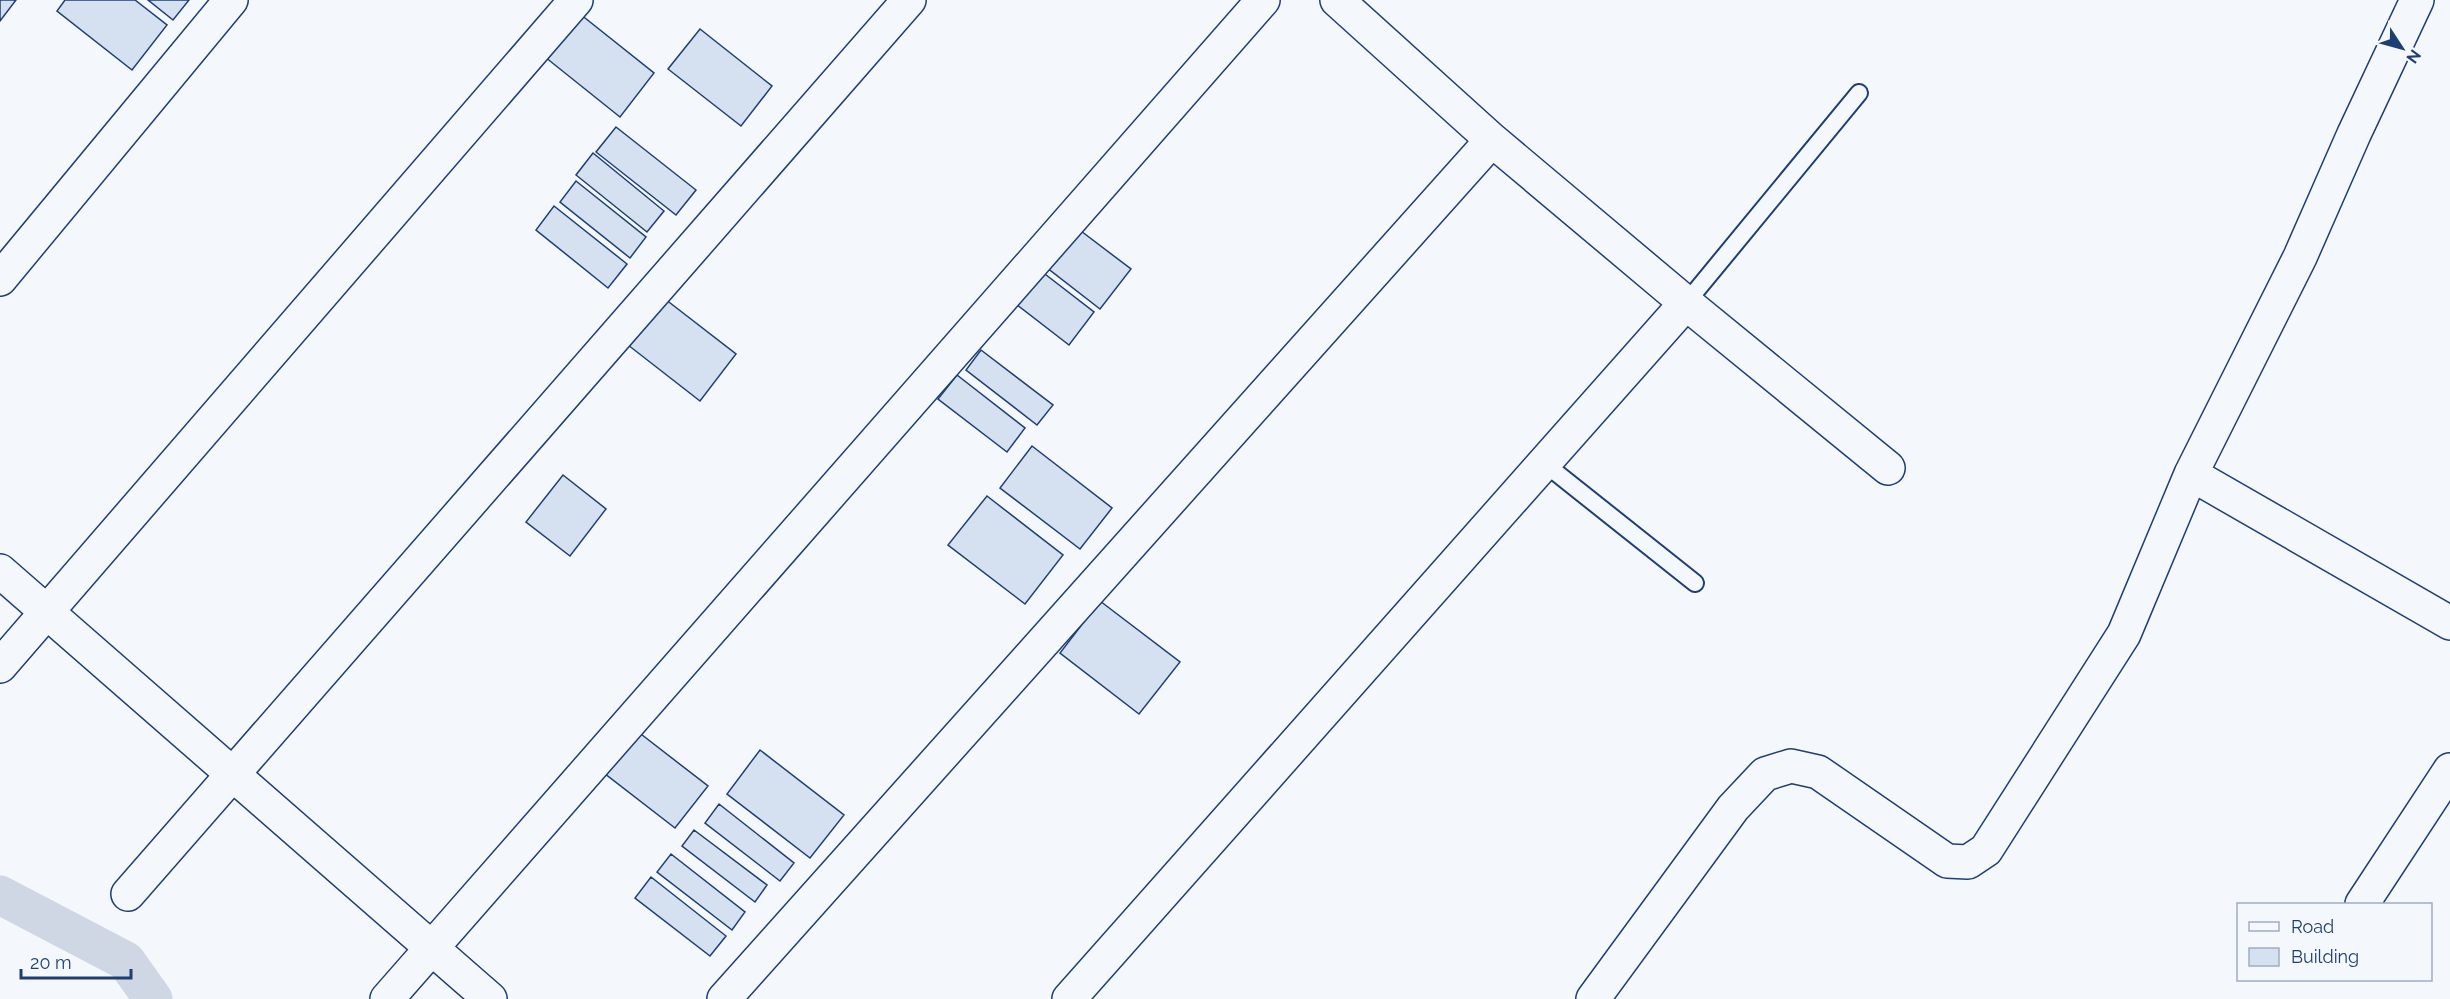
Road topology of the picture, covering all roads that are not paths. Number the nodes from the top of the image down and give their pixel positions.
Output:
1 (231, 0) edge
2 (576, 0) edge
3 (909, 0) edge
4 (1263, 0) edge
5 (1337, 0) edge
6 (2417, 0) edge
7 (1859, 93) dead end
8 (1492, 140) junction
9 (0, 279) edge
10 (1686, 303) junction
11 (1544, 463) junction
12 (1888, 468) dead end
13 (2191, 474) junction
14 (0, 571) edge
15 (1695, 583) dead end
16 (48, 612) junction
17 (2450, 623) edge
18 (0, 666) edge
19 (2450, 770) edge
20 (234, 775) junction
21 (128, 894) dead end
22 (2363, 903) edge
23 (430, 947) junction
24 (387, 999) edge
25 (490, 999) edge
26 (724, 999) edge
27 (1069, 999) edge
28 (1593, 999) edge

1 - 9 street
2 - 16 street
3 - 20 street
4 - 23 street
5 - 8 street
6 - 13 street
7 - 10 lane
8 - 10 street
8 - 26 street
10 - 11 street
10 - 12 street
11 - 15 lane
11 - 27 street
13 - 17 street
13 - 28 street
14 - 16 street
16 - 18 street
16 - 20 street
19 - 22 street
20 - 21 street
20 - 23 street
23 - 24 street
23 - 25 street

